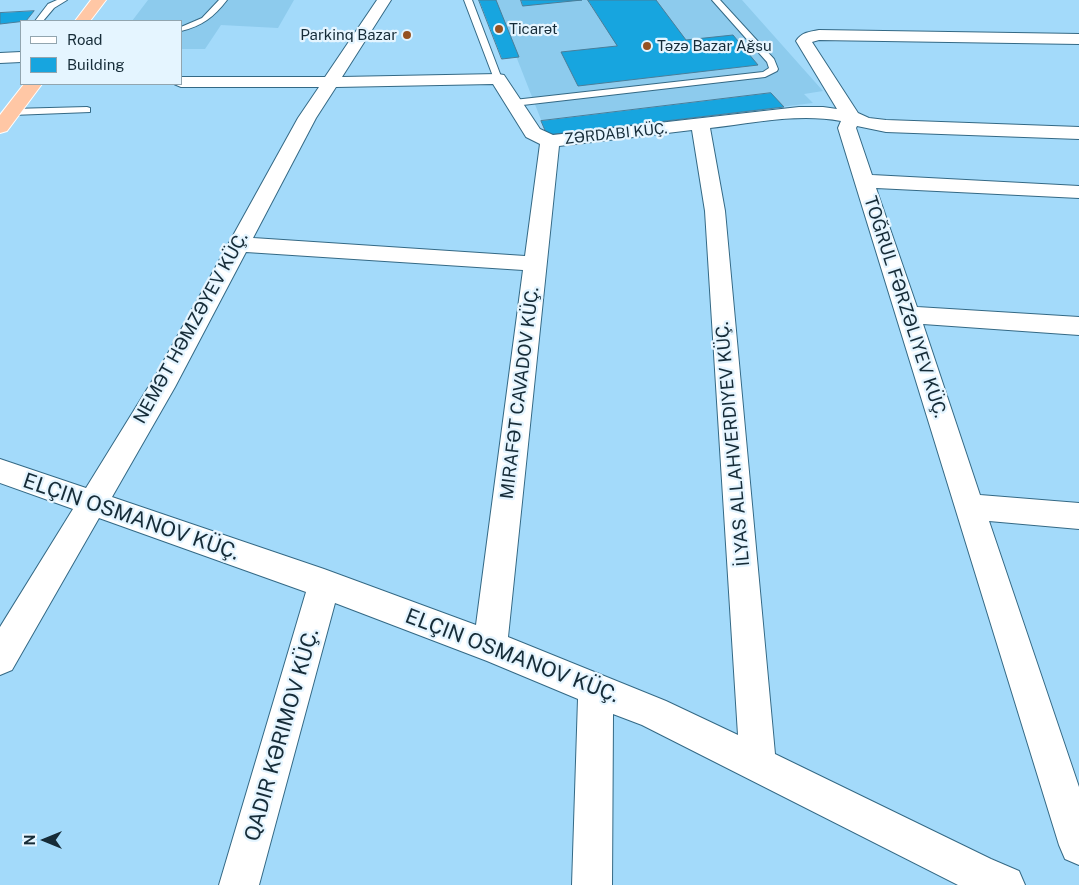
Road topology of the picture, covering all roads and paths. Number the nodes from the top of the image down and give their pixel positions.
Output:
1 (63, 0) edge
2 (99, 0) edge
3 (223, 0) edge
4 (384, 0) edge
5 (468, 0) edge
6 (716, 0) edge
7 (40, 20) edge
8 (83, 20) edge
9 (182, 29) edge
10 (1079, 40) edge
11 (20, 57) edge
12 (0, 58) edge
13 (498, 79) junction
14 (182, 82) edge
15 (329, 82) junction
16 (32, 85) edge
17 (514, 102) junction
18 (87, 110) dead end
19 (12, 112) junction
20 (851, 116) junction
21 (700, 125) junction
22 (0, 127) edge
23 (1079, 132) edge
24 (550, 141) junction
25 (864, 181) junction
26 (1079, 192) edge
27 (238, 244) junction
28 (536, 264) junction
29 (907, 315) junction
30 (1079, 326) edge
31 (0, 471) edge
32 (91, 503) junction
33 (969, 507) junction
34 (1079, 516) edge
35 (324, 584) junction
36 (490, 646) junction
37 (0, 658) edge
38 (596, 689) junction
39 (758, 764) junction
40 (1071, 796) edge
41 (1079, 845) edge
42 (989, 882) edge
43 (239, 885) edge
44 (592, 885) edge

1 - 7 lane
2 - 8 highway
3 - 9 lane
4 - 15 street, NEMƏT HƏMZƏYEV KÜÇ.
5 - 13 lane
6 - 17 lane
10 - 20 street
11 - 12 street
13 - 15 street
13 - 17 street, ZƏRDABI KÜÇ.
14 - 15 street
15 - 27 street, NEMƏT HƏMZƏYEV KÜÇ.
16 - 19 highway
17 - 24 street, ZƏRDABI KÜÇ.
18 - 19 lane
19 - 22 highway
20 - 21 street, ZƏRDABI KÜÇ.
20 - 23 street, ZƏRDABI KÜÇ.
20 - 25 street, TOĞRUL FƏRZƏLIYEV KÜÇ.
21 - 24 street, ZƏRDABI KÜÇ.
21 - 39 street, İLYAS ALLAHVERDIYEV KÜÇ.
24 - 28 street, MIRAFƏT CAVADOV KÜÇ.
25 - 26 street
25 - 29 street, TOĞRUL FƏRZƏLIYEV KÜÇ.
27 - 28 street
27 - 32 street, NEMƏT HƏMZƏYEV KÜÇ.
28 - 36 street, MIRAFƏT CAVADOV KÜÇ.
29 - 30 street
29 - 33 street, TOĞRUL FƏRZƏLIYEV KÜÇ.
31 - 32 street, ELÇIN OSMANOV KÜÇ.
32 - 35 street, ELÇIN OSMANOV KÜÇ.
32 - 37 street, NEMƏT HƏMZƏYEV KÜÇ.
33 - 34 street
33 - 40 street, TOĞRUL FƏRZƏLIYEV KÜÇ.
35 - 36 street, ELÇIN OSMANOV KÜÇ.
35 - 43 street, QADIR KƏRIMOV KÜÇ.
36 - 38 street, ELÇIN OSMANOV KÜÇ.
38 - 39 street, ELÇIN OSMANOV KÜÇ.
38 - 44 street
39 - 42 street, ELÇIN OSMANOV KÜÇ.
40 - 41 street, TOĞRUL FƏRZƏLIYEV KÜÇ.

